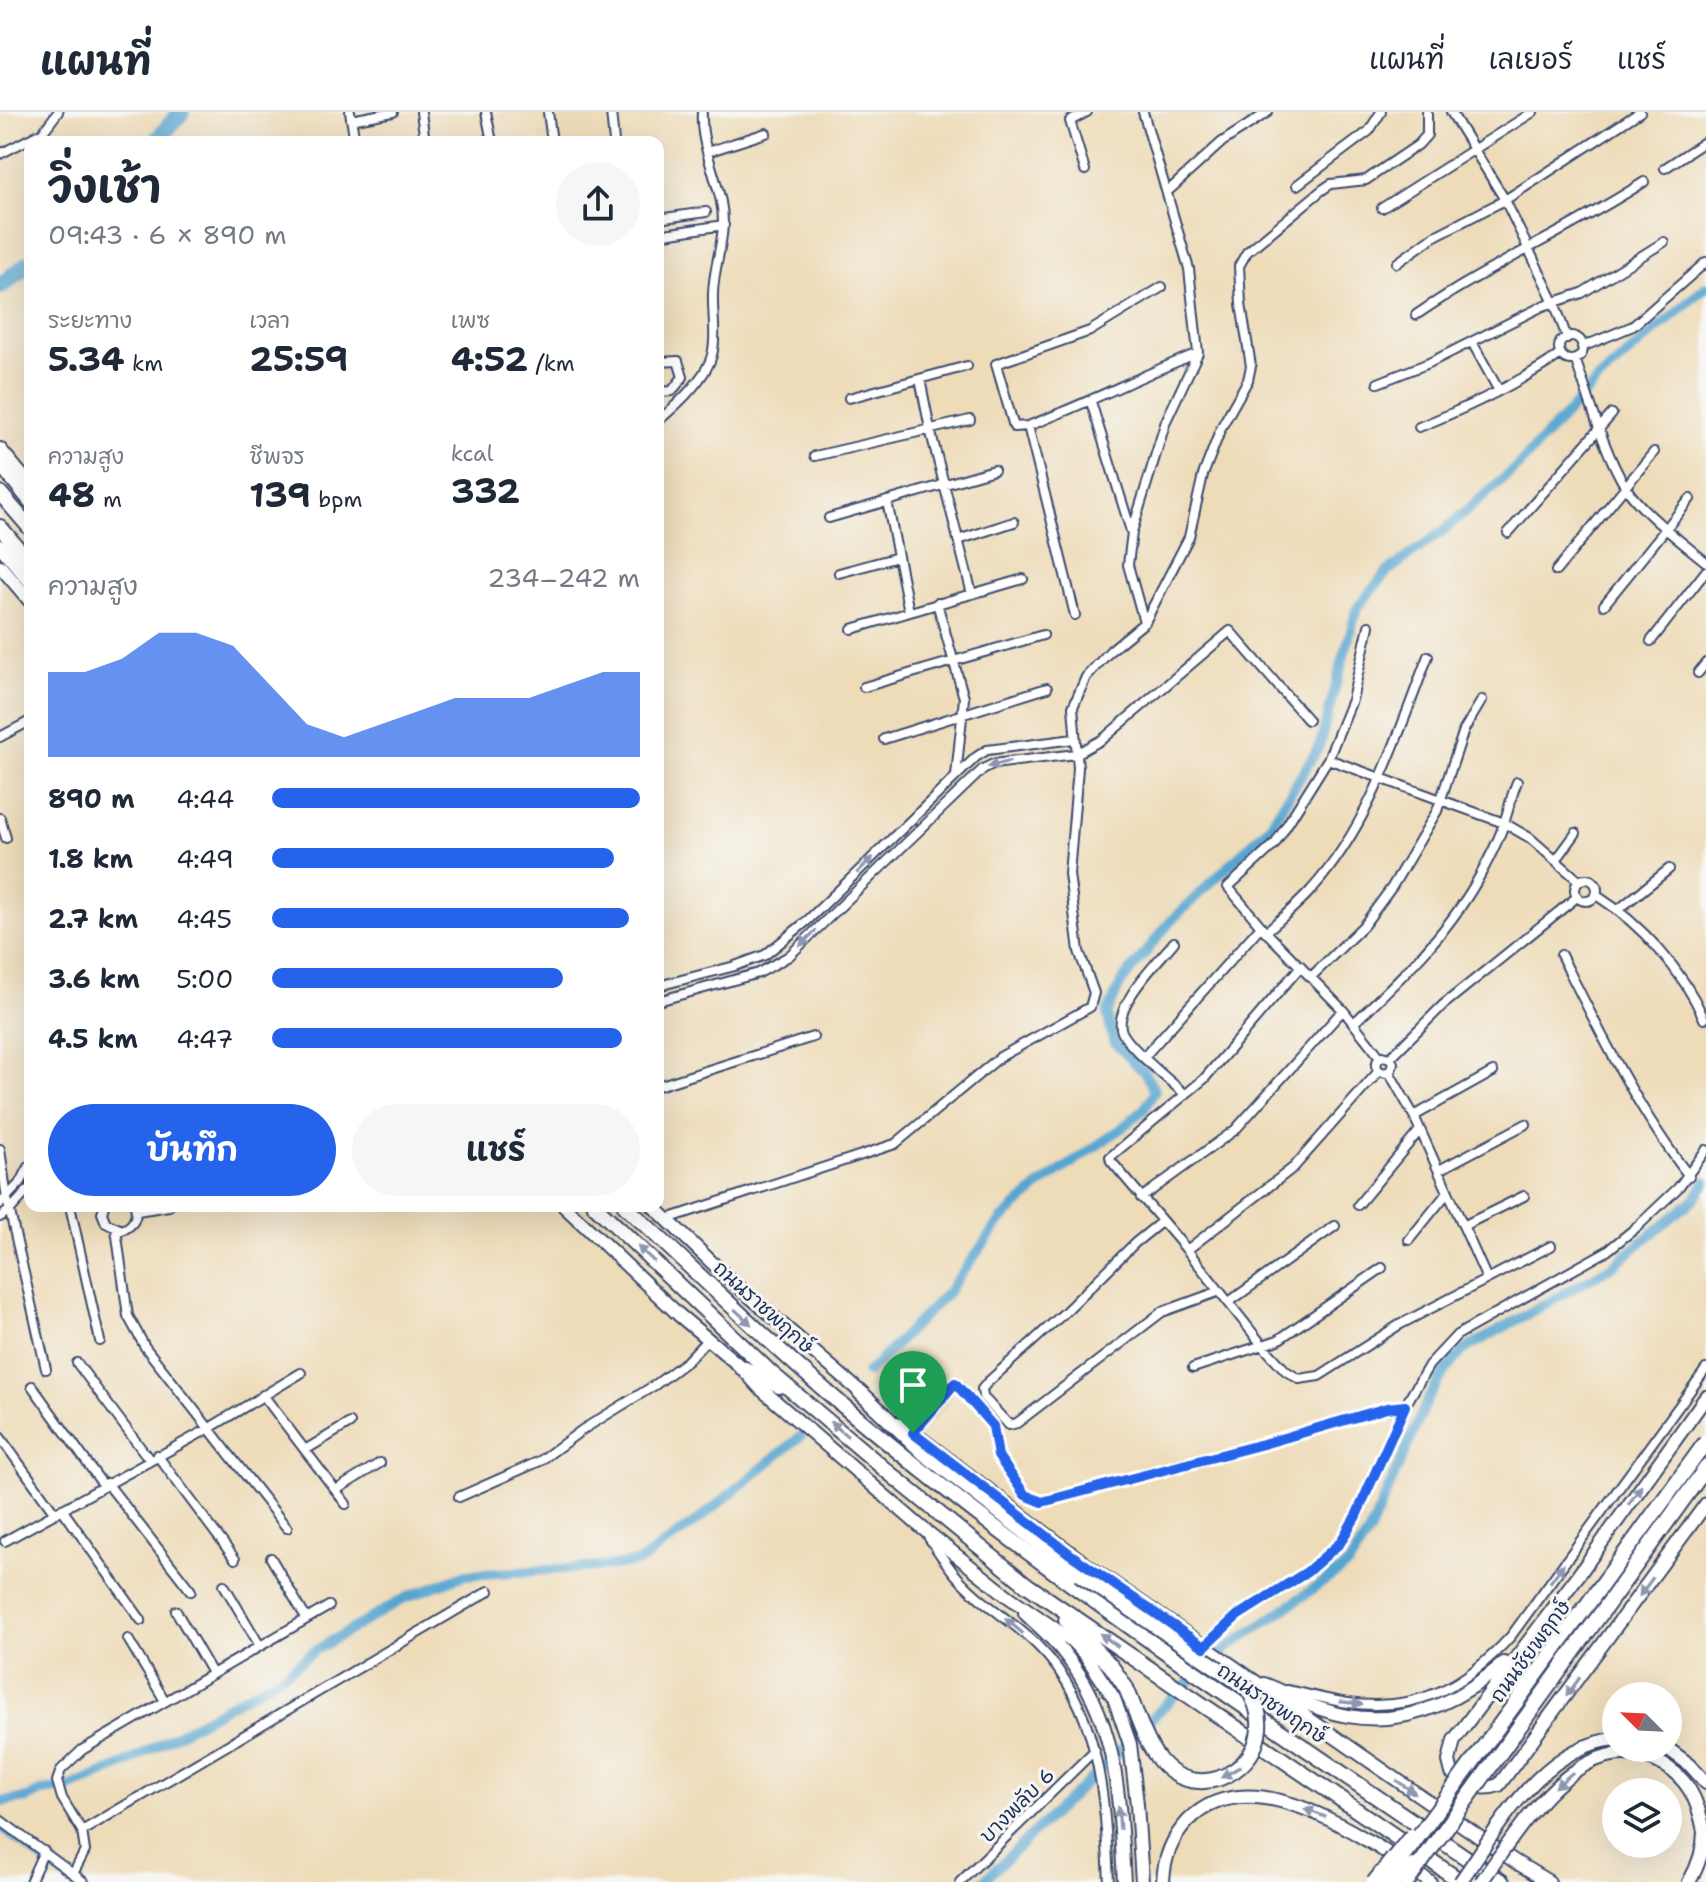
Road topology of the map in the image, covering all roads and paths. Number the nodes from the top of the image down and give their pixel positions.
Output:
1 (58, 112) edge
2 (393, 112) edge
3 (421, 112) edge
4 (486, 112) edge
5 (548, 112) edge
6 (611, 112) edge
7 (702, 112) edge
8 (1087, 112) edge
9 (1143, 112) edge
10 (1268, 112) edge
11 (1381, 112) edge
12 (1427, 112) edge
13 (1451, 112) edge
14 (1533, 112) edge
15 (1640, 112) edge
16 (350, 116) edge
17 (766, 133) dead end
18 (35, 136) edge
19 (354, 136) edge
20 (424, 136) edge
21 (491, 136) edge
22 (551, 136) edge
23 (613, 136) edge
24 (1706, 141) edge
25 (24, 142) edge
26 (1475, 150) junction
27 (707, 152) junction
28 (0, 154) edge
29 (1665, 168) dead end
30 (1085, 170) dead end
31 (1644, 182) dead end
32 (1297, 185) dead end
33 (1167, 192) junction
34 (1505, 200) junction
35 (1382, 208) dead end
36 (706, 212) dead end
37 (664, 218) edge
38 (724, 225) junction
39 (664, 234) edge
40 (1664, 242) dead end
41 (1527, 248) junction
42 (1706, 262) edge
43 (1397, 263) dead end
44 (1162, 287) dead end
45 (1554, 302) junction
46 (1416, 315) dead end
47 (1567, 338) junction
48 (1472, 342) junction
49 (1582, 347) junction
50 (1198, 353) junction
51 (1561, 354) junction
52 (1575, 359) junction
53 (664, 362) edge
54 (967, 366) dead end
55 (920, 379) junction
56 (1378, 383) dead end
57 (1499, 391) junction
58 (664, 392) edge
59 (849, 398) dead end
60 (1091, 402) junction
61 (1612, 414) dead end
62 (664, 416) edge
63 (970, 420) dead end
64 (1028, 426) junction
65 (1419, 427) dead end
66 (930, 429) junction
67 (1600, 430) junction
68 (0, 449) edge
69 (1654, 452) dead end
70 (815, 456) dead end
71 (0, 465) edge
72 (994, 470) dead end
73 (24, 475) edge
74 (944, 485) junction
75 (1625, 487) junction
76 (0, 493) edge
77 (24, 495) edge
78 (1690, 499) dead end
79 (887, 501) junction
80 (829, 518) dead end
81 (24, 521) edge
82 (1014, 522) dead end
83 (0, 527) edge
84 (1665, 529) junction
85 (1132, 532) junction
86 (1508, 533) dead end
87 (958, 540) junction
88 (0, 546) edge
89 (898, 557) junction
90 (1706, 562) edge
91 (0, 566) edge
92 (24, 566) edge
93 (24, 569) edge
94 (1556, 571) dead end
95 (1706, 571) edge
96 (839, 573) dead end
97 (1023, 579) dead end
98 (24, 594) edge
99 (972, 594) junction
100 (937, 603) junction
101 (1604, 605) dead end
102 (909, 612) junction
103 (1075, 615) dead end
104 (1145, 622) junction
105 (1369, 626) dead end
106 (852, 629) dead end
107 (1043, 635) dead end
108 (1651, 641) dead end
109 (1428, 656) dead end
110 (954, 661) junction
111 (1706, 663) edge
112 (1698, 673) dead end
113 (864, 687) dead end
114 (1047, 688) dead end
115 (1482, 700) dead end
116 (963, 714) junction
117 (1308, 720) dead end
118 (24, 724) edge
119 (0, 737) edge
120 (884, 739) dead end
121 (1074, 739) junction
122 (1076, 754) junction
123 (1328, 759) junction
124 (956, 777) junction
125 (1382, 777) junction
126 (1517, 782) dead end
127 (1442, 798) junction
128 (0, 818) edge
129 (1504, 823) junction
130 (1576, 833) dead end
131 (6, 838) dead end
132 (1557, 859) junction
133 (1669, 869) dead end
134 (1579, 881) junction
135 (1596, 895) junction
136 (1577, 897) junction
137 (1618, 910) junction
138 (1264, 929) junction
139 (1174, 942) dead end
140 (1561, 955) dead end
141 (735, 966) junction
142 (1301, 966) junction
143 (1311, 977) junction
144 (736, 979) junction
145 (664, 984) edge
146 (664, 999) edge
147 (1696, 1000) junction
148 (1706, 1007) edge
149 (1343, 1010) junction
150 (1704, 1019) dead end
151 (1354, 1023) junction
152 (813, 1037) dead end
153 (1144, 1057) junction
154 (1385, 1057) junction
155 (1384, 1072) junction
156 (1493, 1072) dead end
157 (664, 1084) edge
158 (1185, 1094) junction
159 (1414, 1116) junction
160 (1526, 1124) dead end
161 (1420, 1130) junction
162 (0, 1149) edge
163 (1706, 1150) edge
164 (1439, 1170) junction
165 (24, 1176) edge
166 (1689, 1176) junction
167 (1448, 1192) junction
168 (24, 1195) edge
169 (1524, 1196) dead end
170 (1141, 1198) junction
171 (4, 1201) edge
172 (1358, 1205) dead end
173 (10, 1210) junction
174 (71, 1212) edge
175 (102, 1212) edge
176 (135, 1212) edge
177 (570, 1212) edge
178 (601, 1212) edge
179 (631, 1212) edge
180 (645, 1212) edge
181 (659, 1212) edge
182 (0, 1217) edge
183 (667, 1219) junction
184 (1161, 1222) junction
185 (1335, 1226) dead end
186 (1463, 1226) junction
187 (116, 1229) junction
188 (1409, 1240) dead end
189 (1551, 1246) dead end
190 (1187, 1250) junction
191 (677, 1255) junction
192 (1382, 1268) dead end
193 (1487, 1279) junction
194 (1220, 1291) junction
195 (1229, 1302) junction
196 (707, 1340) junction
197 (100, 1341) dead end
198 (1263, 1346) junction
199 (77, 1363) dead end
200 (741, 1367) junction
201 (1193, 1368) dead end
202 (46, 1369) dead end
203 (1706, 1369) edge
204 (301, 1373) dead end
205 (32, 1386) dead end
206 (860, 1392) junction
207 (263, 1395) junction
208 (1706, 1397) edge
209 (804, 1398) junction
210 (1405, 1406) junction
211 (350, 1423) dead end
212 (208, 1429) junction
213 (913, 1433) junction
214 (1706, 1434) edge
215 (0, 1437) edge
216 (1706, 1442) edge
217 (305, 1450) junction
218 (153, 1457) junction
219 (380, 1463) dead end
220 (1706, 1468) edge
221 (1694, 1482) joint
222 (105, 1484) junction
223 (336, 1490) junction
224 (459, 1497) dead end
225 (346, 1504) dead end
226 (1706, 1504) edge
227 (58, 1511) junction
228 (287, 1528) dead end
229 (922, 1528) junction
230 (5, 1541) dead end
231 (271, 1558) dead end
232 (235, 1559) dead end
233 (224, 1585) dead end
234 (1027, 1585) junction
235 (191, 1591) dead end
236 (489, 1591) dead end
237 (1009, 1597) junction
238 (329, 1606) dead end
239 (176, 1611) dead end
240 (306, 1618) junction
241 (141, 1620) dead end
242 (128, 1639) dead end
243 (260, 1646) junction
244 (1522, 1648) junction
245 (1208, 1650) junction
246 (212, 1673) junction
247 (1249, 1679) junction
248 (1275, 1688) junction
249 (165, 1701) junction
250 (1602, 1743) edge
251 (1095, 1750) junction
252 (1682, 1759) edge
253 (1706, 1783) edge
254 (0, 1820) edge
255 (82, 1831) junction
256 (43, 1854) junction
257 (73, 1874) junction
258 (31, 1880) edge
259 (84, 1882) edge
260 (960, 1882) edge
261 (1109, 1882) edge
262 (1124, 1882) edge
263 (1142, 1882) edge
264 (1163, 1882) edge
265 (1373, 1882) edge
266 (1385, 1882) edge
267 (1396, 1882) edge
268 (1407, 1882) edge
269 (1430, 1882) edge
270 (1461, 1882) edge
271 (1481, 1882) edge
272 (1502, 1882) edge
273 (1549, 1882) edge
274 (1689, 1882) edge

1 - 18 street
2 - 16 street
3 - 20 street
4 - 21 street
5 - 22 street
6 - 23 street
7 - 27 street
8 - 30 street
9 - 33 street
10 - 33 street
11 - 32 street
12 - 104 street
13 - 26 street
14 - 26 street
15 - 34 street
16 - 19 street
17 - 27 street
24 - 29 street
25 - 28 street
26 - 34 street
26 - 35 street
27 - 38 street
31 - 41 street
33 - 50 street
34 - 41 street
34 - 43 street
36 - 37 street
38 - 39 street
38 - 62 street
40 - 45 street
41 - 45 street
41 - 46 street
42 - 49 street
44 - 64 street
45 - 47 street
45 - 48 street
47 - 49 street
47 - 51 street
48 - 56 street
48 - 57 street
49 - 52 street
50 - 60 street
50 - 85 street
51 - 52 street
51 - 57 street
52 - 67 street
53 - 58 street
54 - 55 street
55 - 59 street
55 - 66 street
57 - 65 street
60 - 64 street
60 - 85 street
61 - 67 street
63 - 66 street
64 - 103 street
66 - 70 street
66 - 74 street
67 - 75 street
67 - 86 street
68 - 73 main road
69 - 75 street
71 - 77 main road
72 - 74 street
74 - 79 street
74 - 87 street
75 - 84 street
75 - 94 street
76 - 81 main road
78 - 84 street
79 - 80 street
79 - 89 street
82 - 87 street
83 - 92 main road
84 - 90 street
84 - 101 street
85 - 104 street
87 - 99 street
88 - 93 main road
89 - 96 street
89 - 102 street
91 - 98 main road
95 - 108 street
97 - 99 street
99 - 100 street
100 - 102 street
100 - 110 street
102 - 106 street
104 - 121 street
105 - 123 street
107 - 110 street
109 - 125 street
110 - 113 street
110 - 116 street
111 - 112 street
114 - 116 street
115 - 127 street
116 - 120 street
116 - 124 street
117 - 122 street
118 - 119 street
121 - 122 street
121 - 124 street
122 -> 144 street
122 - 183 street
123 - 125 street
123 - 138 street
141 -> 124 street
125 - 127 street
125 - 138 street
126 - 129 street
127 - 129 street
127 - 143 street
128 - 131 street
129 - 132 street
129 - 151 street
130 - 132 street
132 - 134 street
133 - 137 street
134 - 135 street
134 - 136 street
135 - 136 street
135 - 137 street
136 - 154 street
137 - 147 street
138 - 142 street
138 - 153 street
139 - 153 street
140 - 166 street
141 - 144 street
141 - 145 street
142 - 143 street
142 - 158 street
143 - 149 street
144 - 146 street
147 - 148 street
147 - 150 street
149 - 151 street
149 - 170 street
151 - 154 street
152 - 157 street
153 - 158 street
154 - 155 street
154 - 155 street
155 - 159 street
155 - 190 street
156 - 159 street
158 - 170 street
159 - 161 street
160 - 164 street
161 - 164 street
161 - 172 street
162 - 171 street
163 - 166 street
164 - 167 street
165 - 171 street
166 - 210 street
167 - 186 street
167 - 188 street
168 - 173 street
169 - 186 street
170 - 184 street
171 - 173 street
173 - 182 street
173 - 202 street
174 - 197 street
175 - 187 street
176 - 187 street
177 - 196 main road
209 -> 178 main road, ถนนราชพฤกษ์
179 - 191 main road, ถนนราชพฤกษ์
180 - 191 main road
181 - 183 main road
183 - 206 main road
184 - 190 street
184 - 194 street
185 - 195 street
186 - 193 street
187 - 212 street
189 - 193 street
190 - 194 street
191 -> 272 main road, ถนนราชพฤกษ์
192 - 198 street
193 - 198 street
194 - 195 street
195 - 198 street
196 - 200 main road
196 - 224 street
198 - 201 street
199 - 218 street
200 - 209 main road
200 - 229 main road
248 -> 203 street
204 - 207 street
205 - 222 street
206 - 213 main road
206 -> 234 main road, bridge
207 - 212 street
207 - 217 street
244 -> 208 main road
234 -> 209 main road, ถนนราชพฤกษ์
210 - 213 street
210 - 245 street
211 - 217 street
212 - 218 street
212 - 228 street
213 - 245 main road
214 - 265 main road, bridge
215 - 227 street
216 - 266 main road, ถนนชัยพฤกษ์, bridge
217 - 223 street
218 - 222 street
218 - 232 street
219 - 223 street
220 - 221 main road
220 - 268 main road, ถนนชัยพฤกษ์, bridge
221 - 267 main road, bridge
222 - 227 street
222 - 235 street
223 - 225 street
226 -> 244 main road
227 - 230 street
227 - 241 street
229 - 237 main road
251 -> 229 street
231 - 240 street
233 - 243 street
270 -> 234 main road, ถนนราชพฤกษ์
236 - 255 street
262 -> 237 main road
237 - 263 main road
238 - 240 street
239 - 246 street
240 - 243 street
242 - 249 street
243 - 246 street
244 - 248 main road
245 - 247 main road
246 - 249 street
247 - 248 main road
247 -> 273 main road
249 - 255 street
250 - 270 main road, bridge
251 - 260 street, บางพลับ 6
251 - 261 street
252 - 253 main road
254 - 256 street
255 - 257 street
256 - 257 street
256 - 258 street
257 - 259 street
269 -> 264 main road
274 -> 271 main road, bridge

